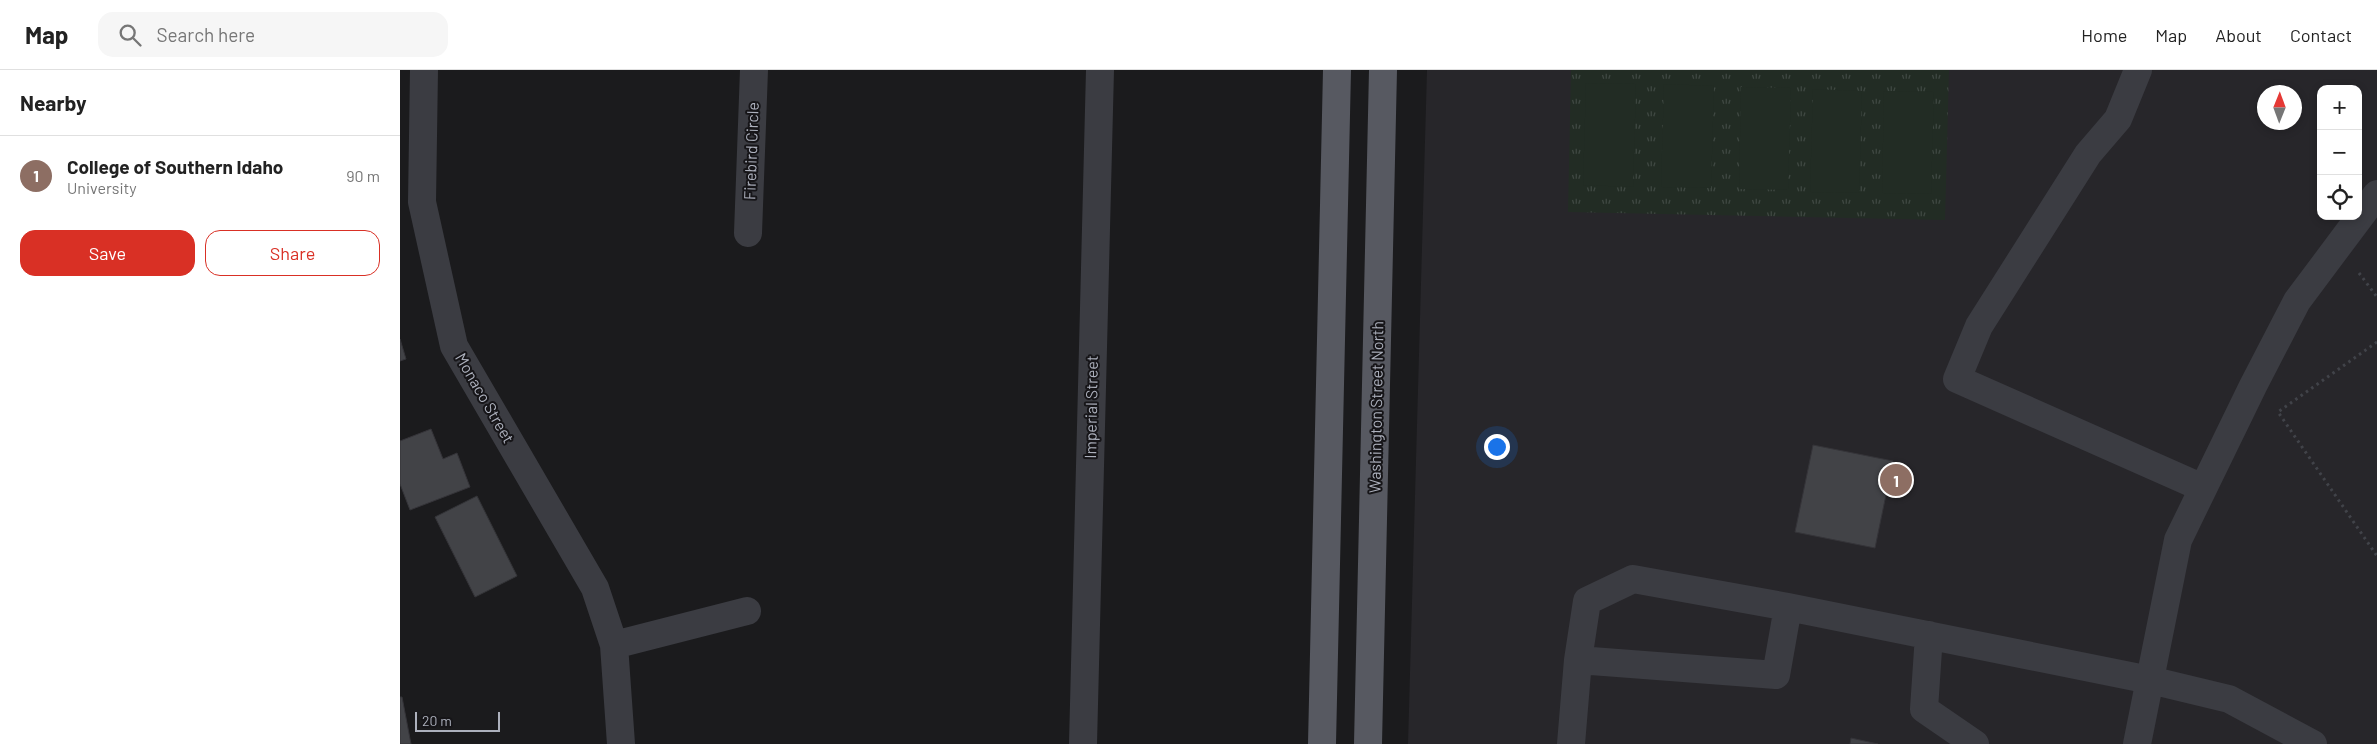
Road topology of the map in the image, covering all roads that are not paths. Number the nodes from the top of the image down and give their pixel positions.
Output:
1 (424, 70) edge
2 (754, 70) edge
3 (1100, 70) edge
4 (1337, 70) edge
5 (1383, 70) edge
6 (2138, 70) edge
7 (2377, 194) edge
8 (748, 233) dead end
9 (2203, 488) junction
10 (1788, 607) junction
11 (747, 610) dead end
12 (1929, 636) junction
13 (614, 645) junction
14 (1578, 660) junction
15 (2150, 680) junction
16 (621, 744) edge
17 (1082, 744) edge
18 (1322, 744) edge
19 (1368, 744) edge
20 (1571, 744) edge
21 (1975, 744) edge
22 (2137, 744) edge
23 (2313, 744) edge

1 - 13 street, Monaco Street
2 - 8 street, Firebird Circle
3 - 17 street, Imperial Street
4 - 18 main road
5 - 19 main road, Washington Street North
6 - 9 street
7 - 9 street
9 - 15 street
10 - 12 street
10 - 14 street
10 - 14 street
11 - 13 street
12 - 15 street
12 - 21 street
13 - 16 street, Monaco Street
14 - 20 street
15 - 22 street
15 - 23 street

